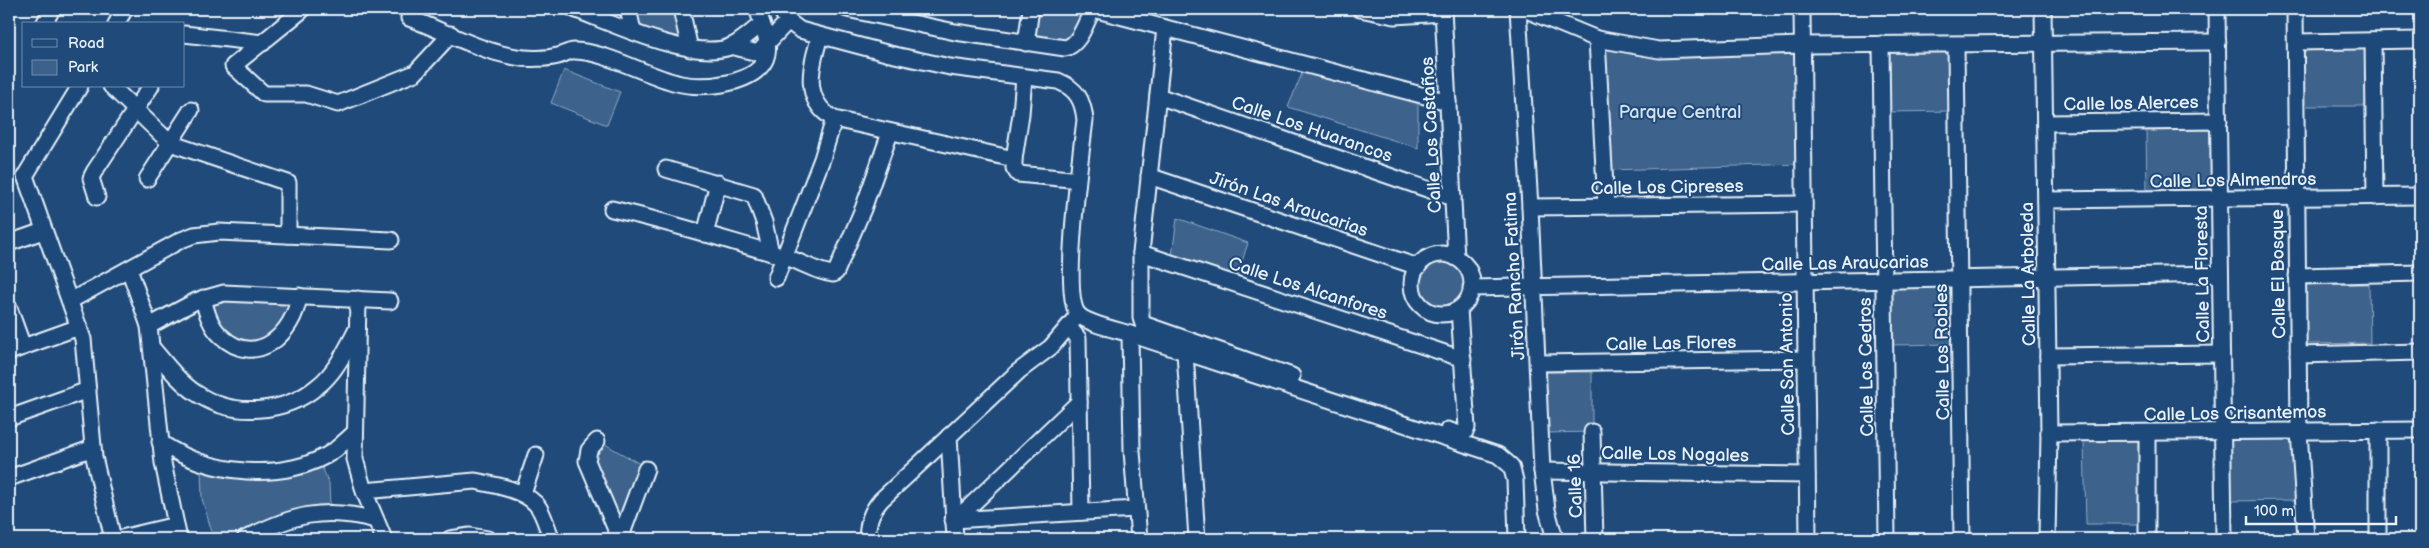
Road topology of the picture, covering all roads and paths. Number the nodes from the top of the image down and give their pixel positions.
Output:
1 (52, 9) edge
2 (125, 9) edge
3 (297, 9) edge
4 (574, 9) edge
5 (628, 9) edge
6 (681, 9) edge
7 (848, 9) edge
8 (1031, 9) edge
9 (1093, 9) edge
10 (1360, 9) edge
11 (1518, 9) edge
12 (1524, 9) edge
13 (1802, 9) edge
14 (2043, 9) edge
15 (2217, 9) edge
16 (2295, 9) edge
17 (1444, 11) edge
18 (1380, 12) edge
19 (759, 14) edge
20 (784, 15) edge
21 (409, 18) dead end
22 (45, 22) edge
23 (117, 22) edge
24 (1165, 28) junction
25 (633, 31) junction
26 (185, 34) edge
27 (451, 34) junction
28 (820, 36) junction
29 (1597, 39) junction
30 (2420, 40) edge
31 (2373, 41) junction
32 (2218, 42) junction
33 (2296, 42) junction
34 (263, 43) junction
35 (1026, 43) junction
36 (2044, 43) junction
37 (1881, 44) junction
38 (767, 45) junction
39 (1802, 45) junction
40 (1956, 45) junction
41 (731, 46) junction
42 (690, 49) junction
43 (1024, 77) junction
44 (79, 88) edge
45 (113, 88) edge
46 (150, 88) edge
47 (1158, 96) junction
48 (1448, 102) junction
49 (135, 110) junction
50 (191, 110) dead end
51 (834, 120) junction
52 (2219, 121) junction
53 (2045, 123) junction
54 (890, 133) junction
55 (170, 143) junction
56 (1014, 159) junction
57 (666, 169) dead end
58 (1149, 176) junction
59 (147, 179) dead end
60 (1070, 179) dead end
61 (718, 183) junction
62 (2420, 196) edge
63 (2375, 197) junction
64 (97, 198) dead end
65 (1453, 198) junction
66 (2220, 198) junction
67 (2296, 198) junction
68 (2046, 200) junction
69 (1804, 204) junction
70 (1606, 206) junction
71 (1530, 207) junction
72 (612, 209) dead end
73 (43, 230) junction
74 (705, 234) junction
75 (288, 235) junction
76 (391, 240) dead end
77 (9, 243) edge
78 (1140, 253) junction
79 (778, 255) junction
80 (1456, 258) junction
81 (1418, 267) junction
82 (129, 269) junction
83 (2420, 273) edge
84 (2220, 274) junction
85 (2297, 276) junction
86 (776, 278) dead end
87 (2047, 278) junction
88 (1960, 279) junction
89 (1884, 281) junction
90 (1805, 282) junction
91 (1471, 288) junction
92 (1534, 288) junction
93 (299, 296) junction
94 (203, 298) junction
95 (358, 299) junction
96 (390, 300) dead end
97 (70, 301) junction
98 (9, 308) edge
99 (1459, 309) junction
100 (1078, 314) junction
101 (149, 326) junction
102 (1069, 327) junction
103 (79, 328) junction
104 (357, 329) junction
105 (1130, 334) junction
106 (23, 347) junction
107 (153, 349) junction
108 (9, 352) edge
109 (1185, 352) junction
110 (2420, 352) edge
111 (2221, 354) junction
112 (2298, 355) junction
113 (2048, 356) junction
114 (1463, 359) junction
115 (1806, 360) junction
116 (1538, 363) junction
117 (88, 390) junction
118 (1079, 402) junction
119 (9, 418) edge
120 (2378, 430) junction
121 (2420, 430) edge
122 (2299, 431) junction
123 (355, 432) junction
124 (1592, 432) dead end
125 (2222, 432) junction
126 (2049, 433) junction
127 (2147, 433) junction
128 (949, 436) junction
129 (597, 441) dead end
130 (160, 442) junction
131 (93, 448) junction
132 (536, 455) dead end
133 (646, 469) dead end
134 (1542, 471) junction
135 (1594, 472) junction
136 (1807, 475) junction
137 (9, 478) edge
138 (364, 491) junction
139 (523, 494) junction
140 (1136, 509) junction
141 (1081, 512) junction
142 (376, 520) junction
143 (957, 520) junction
144 (178, 532) edge
145 (113, 539) edge
146 (117, 539) edge
147 (245, 539) edge
148 (384, 539) edge
149 (450, 539) edge
150 (488, 539) edge
151 (550, 539) edge
152 (620, 539) edge
153 (867, 539) edge
154 (955, 539) edge
155 (1138, 539) edge
156 (1197, 539) edge
157 (1517, 539) edge
158 (1555, 539) edge
159 (1595, 539) edge
160 (1808, 539) edge
161 (1887, 539) edge
162 (1962, 539) edge
163 (2047, 539) edge
164 (2147, 539) edge
165 (2224, 539) edge
166 (2306, 539) edge
167 (2378, 539) edge

1 - 22 street
2 - 23 street
3 - 34 street
4 - 25 street
5 - 25 street
6 - 42 street
7 - 35 street
8 - 35 street
9 - 24 street
9 - 35 street
10 - 18 street
11 - 71 street, Jirón Rancho Fatima
12 - 29 street
13 - 39 street, Calle San Antonio
14 - 36 street, Calle La Arboleda
15 - 32 street, Calle La Floresta
16 - 33 street, Calle El Bosque
17 - 18 street
17 - 48 street, Calle Los Castaños
19 - 20 street
19 - 38 street
19 - 41 street
20 - 28 street
20 - 38 street
21 - 27 street
24 - 47 street
24 - 48 street
25 - 42 street
26 - 34 street
27 - 34 street
27 - 38 street
28 - 43 street
28 - 51 street
29 - 39 street
29 - 70 street
30 - 31 street
31 - 33 street
31 - 63 street
32 - 36 street
32 - 52 street, Calle La Floresta
33 - 67 street, Calle El Bosque
36 - 40 street
36 - 53 street, Calle La Arboleda
37 - 39 street
37 - 40 street
37 - 89 street, Calle Los Cedros
38 - 41 street
39 - 69 street, Calle San Antonio
40 - 88 street, Calle Los Robles
41 - 42 street
43 - 56 street
43 - 100 street
44 - 73 street
45 - 49 street
46 - 49 street
47 - 58 street
47 - 65 street, Calle Los Huarancos
48 - 65 street, Calle Los Castaños
49 - 55 street
49 - 64 street
50 - 55 street
51 - 54 street
51 - 79 street
52 - 53 street, Calle los Alerces
52 - 66 street, Calle La Floresta
53 - 68 street, Calle La Arboleda
54 - 56 street
54 - 79 street
55 - 59 street
55 - 75 street
56 - 60 street
57 - 61 street
58 - 78 street
58 - 81 street, Jirón Las Araucarias
61 - 74 street
61 - 79 street
62 - 63 street, Calle Los Almendros
63 - 67 street, Calle Los Almendros
65 - 80 street, Calle Los Castaños
66 - 67 street, Calle Los Almendros
66 - 68 street, Calle Los Almendros
66 - 84 street, Calle La Floresta
67 - 85 street, Calle El Bosque
68 - 87 street, Calle La Arboleda
69 - 70 street, Calle Los Cipreses
69 - 90 street, Calle San Antonio
70 - 71 street, Calle Los Cipreses
71 - 92 street, Jirón Rancho Fatima
72 - 74 street
73 - 77 street
73 - 97 street
74 - 79 street
75 - 76 street
75 - 82 street
78 - 114 street, Calle Los Alcanfores
78 - 114 street
79 - 86 street
80 - 81 street
80 - 91 street
81 - 99 street
82 - 97 street
82 - 101 street
83 - 85 street
84 - 87 street, Calle Las Araucarias
84 - 111 street, Calle La Floresta
85 - 112 street, Calle El Bosque
87 - 88 street, Calle Las Araucarias
87 - 113 street, Calle La Arboleda
88 - 89 street, Calle Las Araucarias
88 - 162 street, Calle Los Robles
89 - 90 street, Calle Las Araucarias
89 - 161 street, Calle Los Cedros
90 - 92 street, Calle Las Araucarias
90 - 115 street, Calle San Antonio
91 - 92 street, Calle Las Araucarias
91 - 99 street
92 - 116 street, Jirón Rancho Fatima
93 - 94 street
93 - 94 street
93 - 95 street
94 - 101 street
95 - 96 street
95 - 104 street
97 - 103 street
98 - 106 street
99 - 114 street
100 - 102 street
100 - 105 street
101 - 107 street
102 - 118 street
102 - 128 street
103 - 106 street
103 - 117 street
104 - 107 street
104 - 123 street
105 - 109 street
105 - 140 street
106 - 108 street
107 - 130 street
109 - 156 street
109 - 157 street
110 - 112 street
111 - 113 street
111 - 125 street, Calle La Floresta
112 - 122 street, Calle El Bosque
113 - 126 street, Calle La Arboleda
115 - 116 street, Calle Las Flores
115 - 136 street, Calle San Antonio
116 - 134 street, Jirón Rancho Fatima
117 - 119 street
117 - 131 street
118 - 141 street
118 - 143 street
120 - 121 street, Calle Los Crisantemos
120 - 122 street, Calle Los Crisantemos
120 - 167 street
122 - 125 street, Calle Los Crisantemos
122 - 166 street, Calle El Bosque
123 - 130 street
123 - 138 street
124 - 135 street, Calle 16
125 - 127 street, Calle Los Crisantemos
125 - 165 street, Calle La Floresta
126 - 127 street, Calle Los Crisantemos
126 - 163 street, Calle La Arboleda
127 - 164 street
128 - 143 street
128 - 153 street
129 - 152 street
130 - 144 street
131 - 137 street
131 - 145 street
132 - 139 street
133 - 152 street
134 - 135 street, Calle Los Nogales
134 - 158 street, Jirón Rancho Fatima
135 - 136 street, Calle Los Nogales
135 - 159 street, Calle 16
136 - 160 street, Calle San Antonio
138 - 139 street
138 - 142 street
139 - 151 street
140 - 141 street
140 - 155 street
141 - 143 street
142 - 147 street
142 - 148 street
143 - 154 street
144 - 146 street
149 - 150 street

